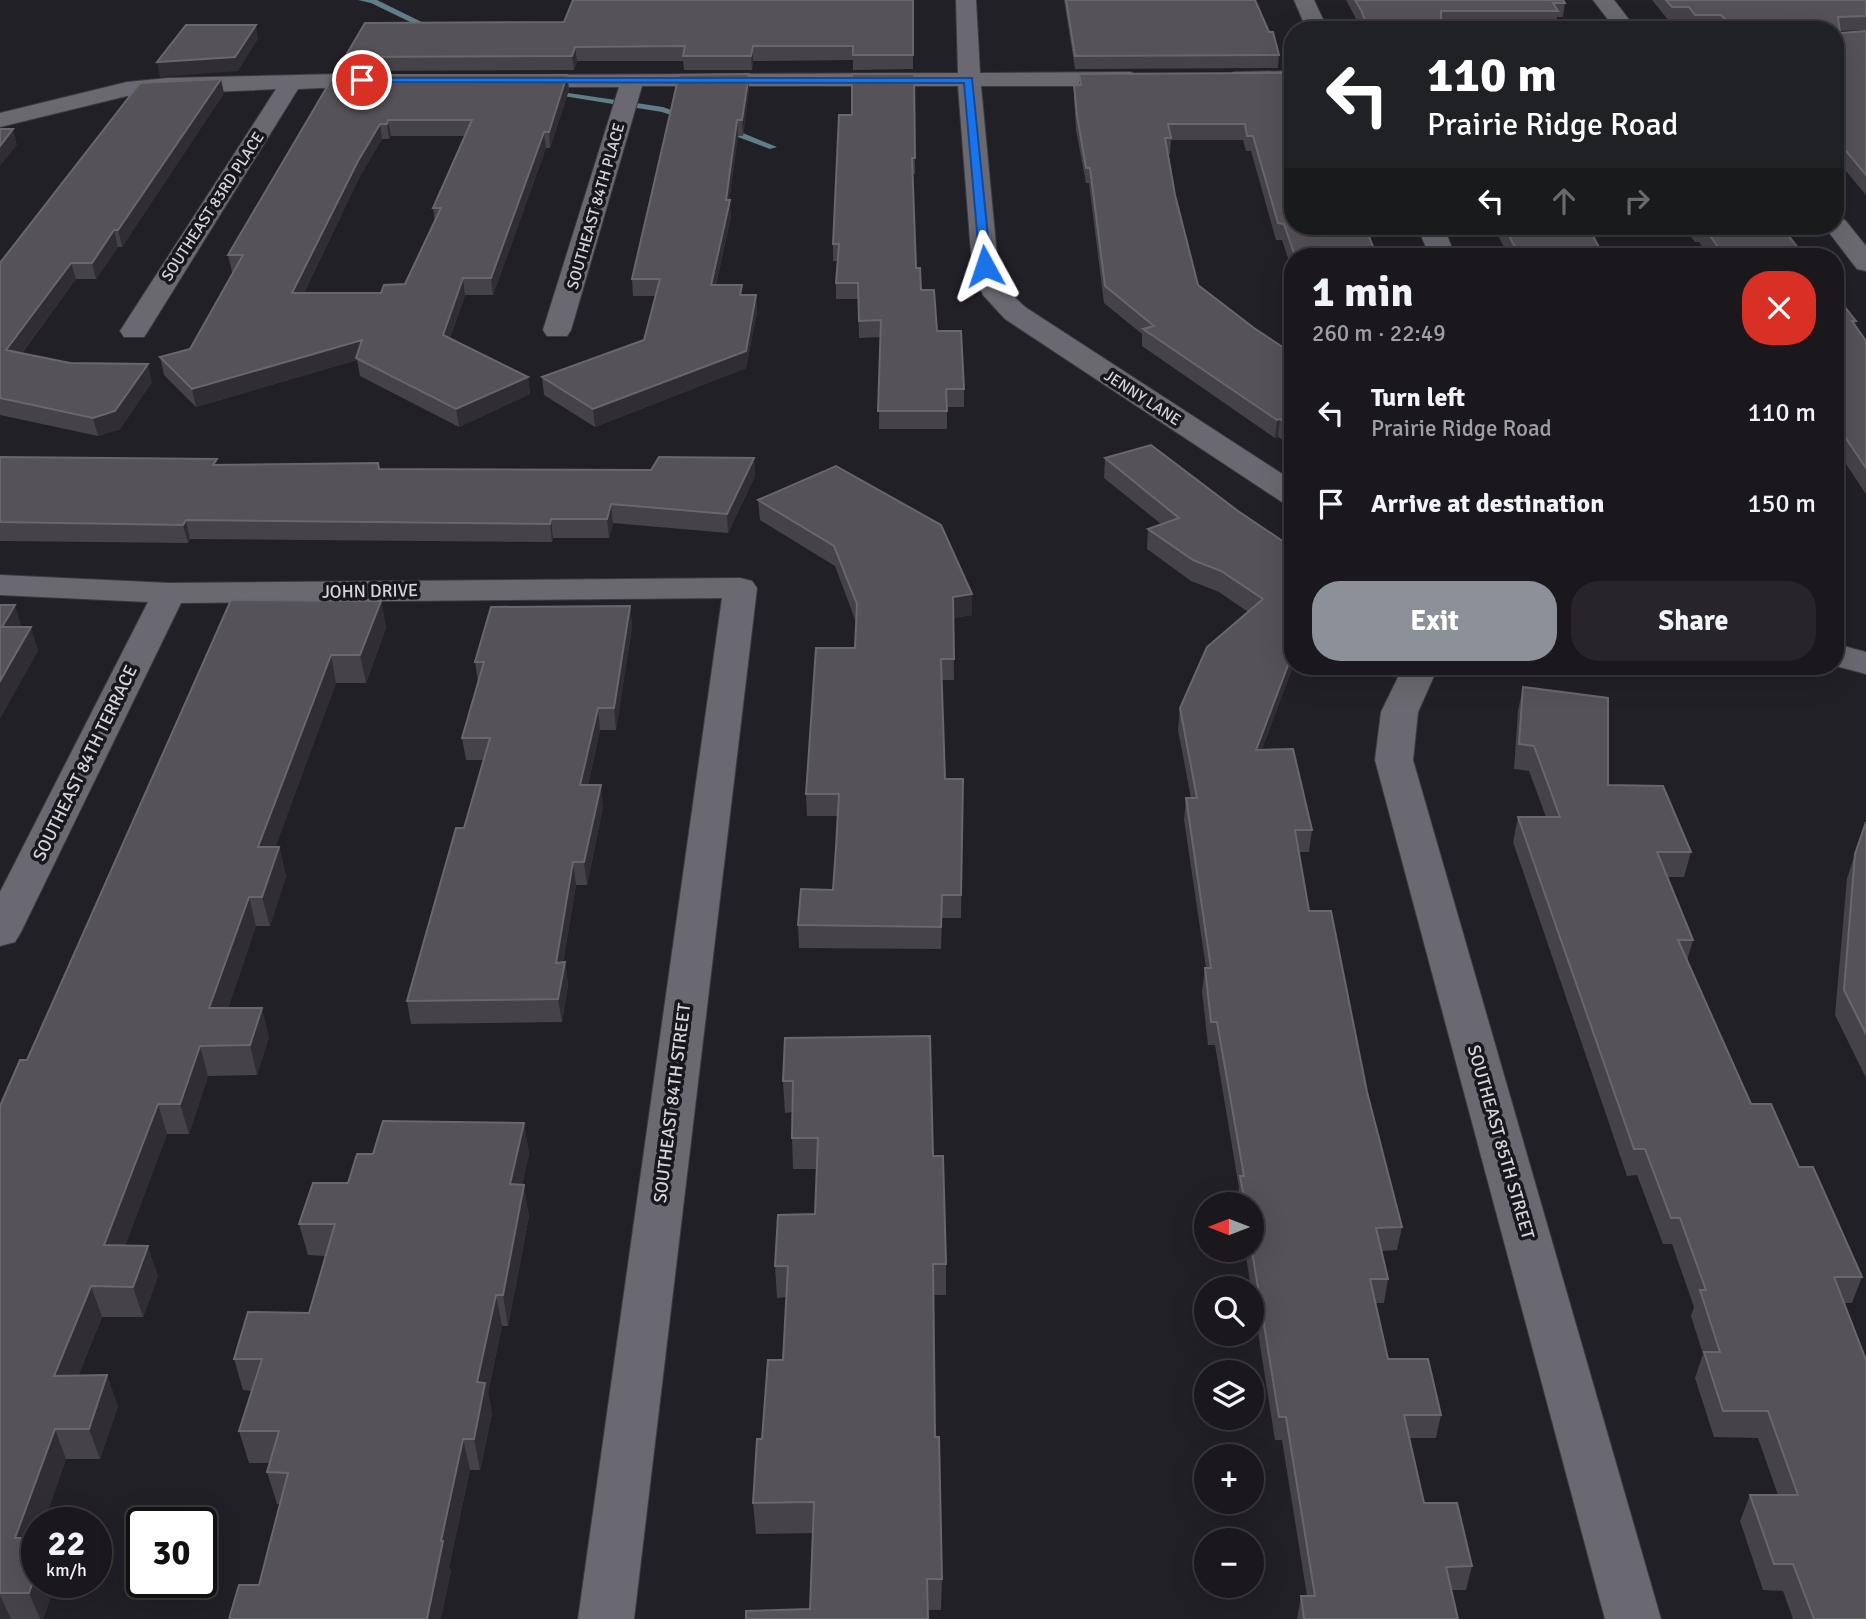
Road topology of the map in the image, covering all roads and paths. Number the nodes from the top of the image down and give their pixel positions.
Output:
1 (966, 0) edge
2 (1304, 0) edge
3 (1603, 0) edge
4 (1313, 21) edge
5 (1620, 21) edge
6 (1284, 78) edge
7 (1158, 79) edge
8 (1212, 79) edge
9 (407, 80) edge
10 (499, 80) edge
11 (968, 80) junction
12 (292, 81) junction
13 (632, 81) junction
14 (0, 120) edge
15 (1844, 235) edge
16 (1866, 263) edge
17 (557, 330) dead end
18 (134, 331) dead end
19 (1284, 489) edge
20 (0, 585) edge
21 (740, 588) joint
22 (169, 593) junction
23 (1844, 657) edge
24 (1866, 663) edge
25 (1415, 675) edge
26 (0, 932) edge
27 (606, 1619) edge
28 (1633, 1619) edge

1 - 11 street
2 - 4 street
3 - 5 street
6 - 8 street
7 - 11 street
9 - 12 street
10 - 13 street
11 - 13 street
11 - 19 street, JENNY LANE
12 - 14 street
12 - 18 street, SOUTHEAST 83RD PLACE
13 - 17 street, SOUTHEAST 84TH PLACE
15 - 16 street
20 - 22 street, JOHN DRIVE
21 - 22 street, JOHN DRIVE
21 - 27 street, SOUTHEAST 84TH STREET
22 - 26 street, SOUTHEAST 84TH TERRACE
23 - 24 street
25 - 28 street, SOUTHEAST 85TH STREET

